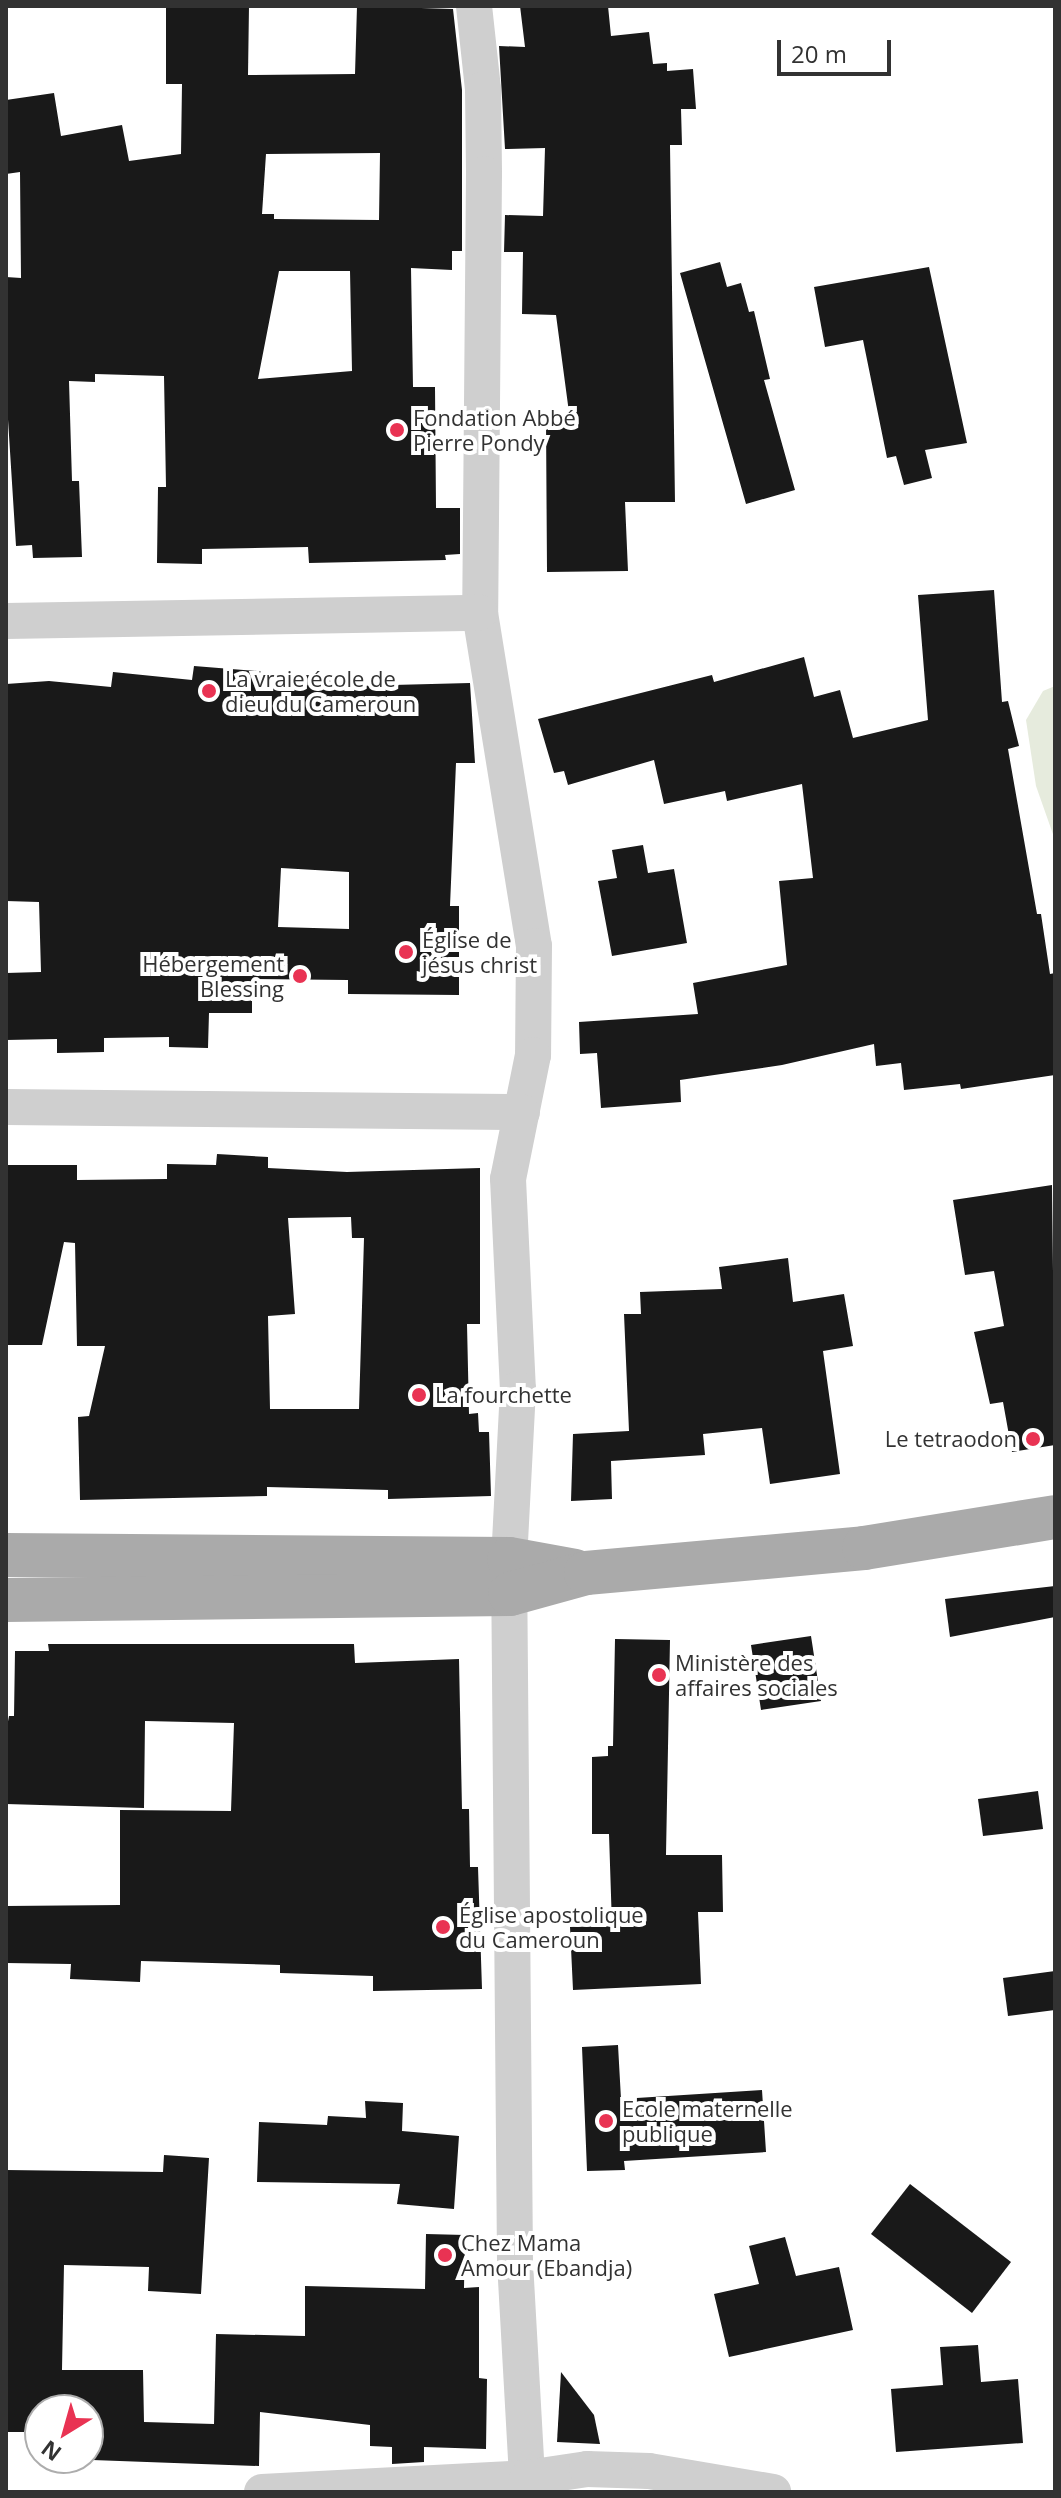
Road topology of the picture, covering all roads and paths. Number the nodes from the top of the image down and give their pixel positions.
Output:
1 (474, 6) edge
2 (480, 613) junction
3 (6, 621) edge
4 (6, 1107) edge
5 (522, 1112) junction
6 (1055, 1517) edge
7 (6, 1555) edge
8 (510, 1577) junction
9 (6, 1600) edge
10 (528, 2485) edge
11 (262, 2492) edge
12 (773, 2492) edge

1 - 2 street
2 - 3 street
2 - 5 street
4 - 5 street
5 - 8 street
6 - 8 main road
7 - 8 main road
8 - 9 main road
8 - 10 street
10 - 11 street
10 - 12 street

